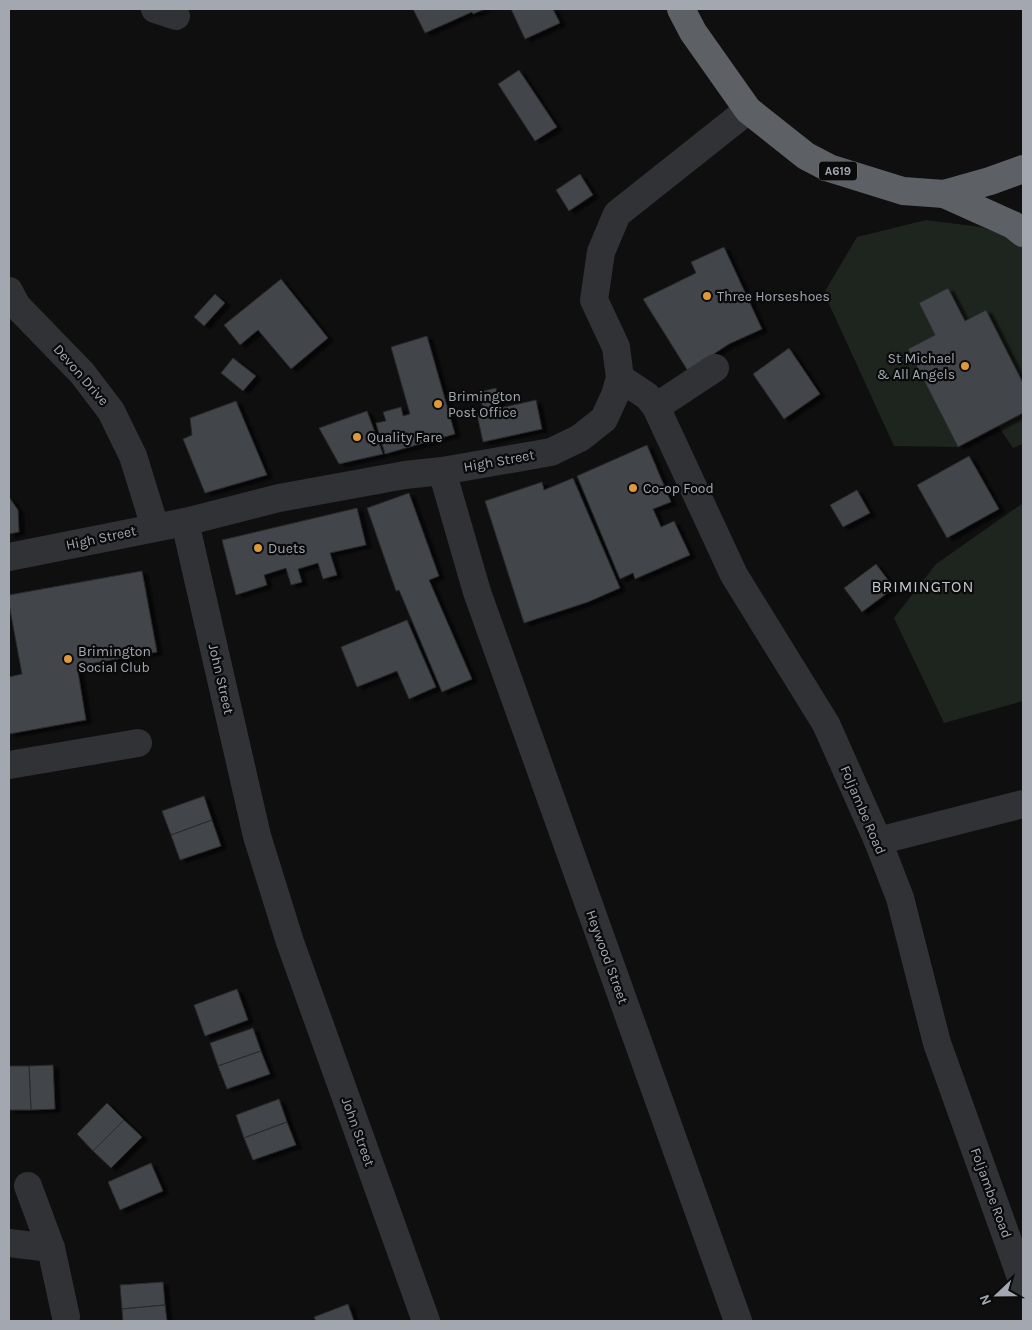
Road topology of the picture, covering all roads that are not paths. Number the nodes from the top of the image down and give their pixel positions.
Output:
1 (681, 9) edge
2 (748, 110) junction
3 (1023, 169) edge
4 (944, 194) junction
5 (1023, 233) edge
6 (9, 291) edge
7 (715, 368) dead end
8 (620, 378) junction
9 (656, 407) junction
10 (442, 471) junction
11 (185, 522) junction
12 (156, 526) junction
13 (9, 557) edge
14 (138, 743) dead end
15 (9, 765) edge
16 (1023, 804) edge
17 (878, 841) junction
18 (28, 1186) dead end
19 (9, 1243) edge
20 (51, 1248) junction
21 (1023, 1283) edge
22 (66, 1317) dead end
23 (426, 1321) edge
24 (738, 1321) edge

1 - 2 highway, A619
2 - 4 highway, A619
2 - 8 street, High Street
3 - 4 highway, A619
4 - 5 highway, A619
6 - 12 street, Devon Drive
7 - 9 street
8 - 9 street, Foljambe Road
8 - 10 street, High Street
9 - 17 street, Foljambe Road
10 - 11 street, High Street
10 - 24 street, Heywood Street
11 - 12 street, High Street
11 - 23 street, John Street
12 - 13 street, High Street
14 - 15 street
16 - 17 street
17 - 21 street, Foljambe Road
18 - 20 street
19 - 20 street
20 - 22 street

